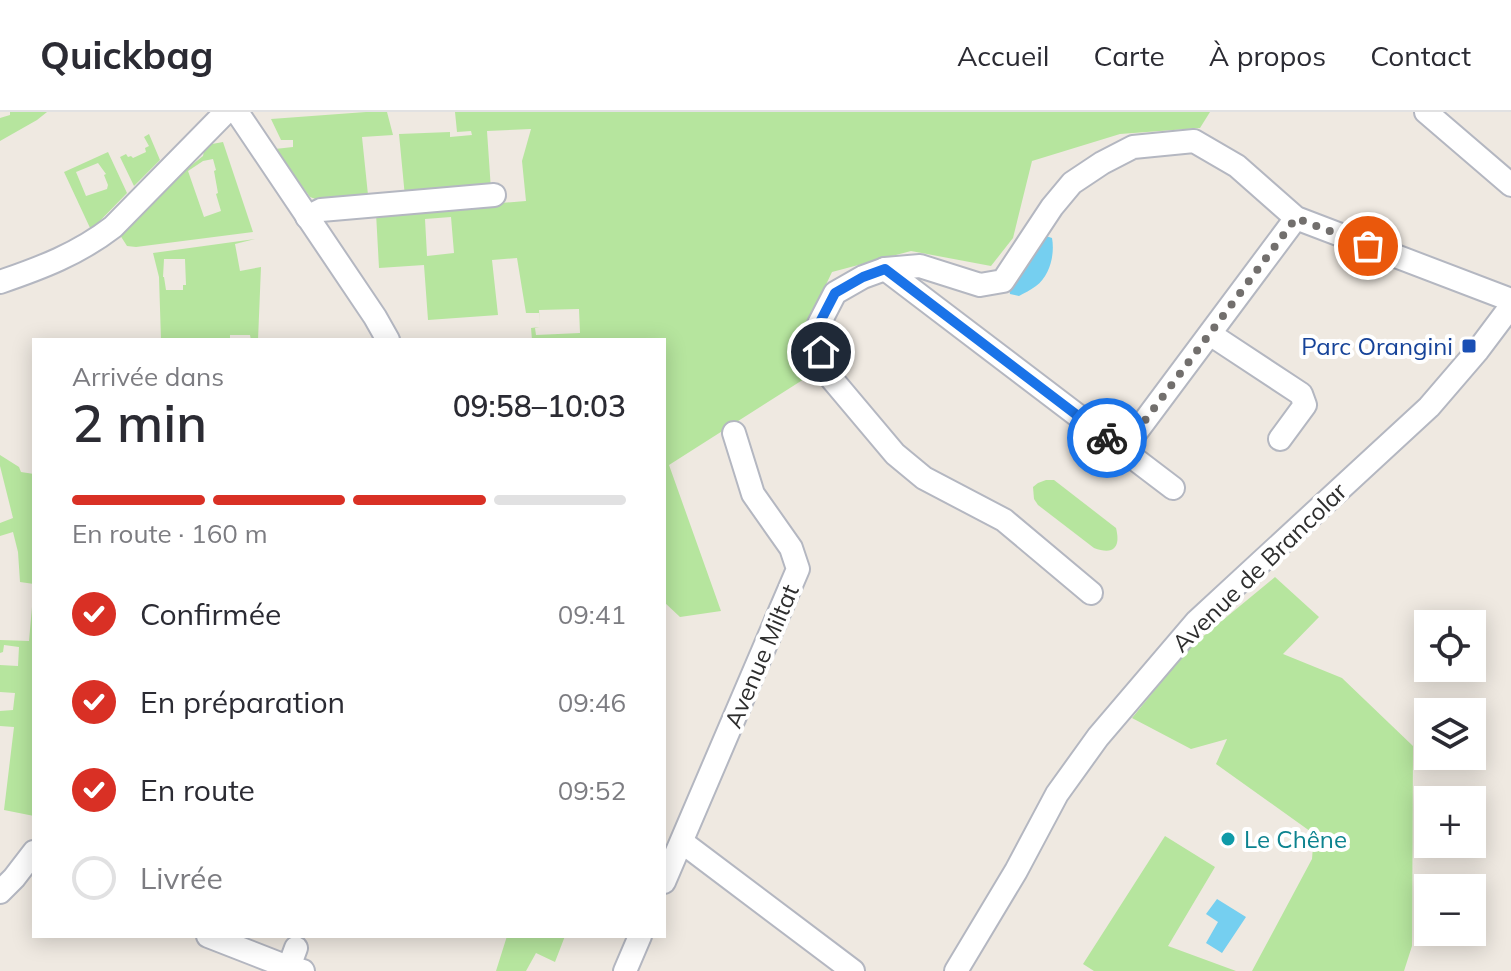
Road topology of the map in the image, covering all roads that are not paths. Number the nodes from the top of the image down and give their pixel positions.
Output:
1 (226, 112) edge
2 (237, 112) edge
3 (1426, 112) edge
4 (1508, 180) edge
5 (494, 195) dead end
6 (307, 217) junction
7 (1296, 218) junction
8 (885, 269) junction
9 (0, 282) edge
10 (1511, 300) edge
11 (1511, 306) edge
12 (1210, 334) junction
13 (387, 338) edge
14 (734, 433) dead end
15 (1280, 439) dead end
16 (1123, 450) junction
17 (1173, 488) dead end
18 (1091, 593) dead end
19 (682, 842) junction
20 (30, 868) edge
21 (666, 878) edge
22 (0, 892) edge
23 (215, 938) edge
24 (639, 938) edge
25 (296, 962) edge
26 (625, 971) edge
27 (853, 971) edge
28 (956, 971) edge

1 - 9 street
2 - 6 street
3 - 4 street
5 - 6 street
6 - 13 street
7 - 8 street
7 - 10 street
7 - 12 street
8 - 16 street
8 - 18 street
11 - 28 street, Avenue de Brancolar
12 - 15 street
12 - 16 street
14 - 19 street, Avenue Miltat
16 - 17 street
19 - 21 street, Avenue Miltat
19 - 27 street
20 - 22 street
23 - 25 street
24 - 26 street

